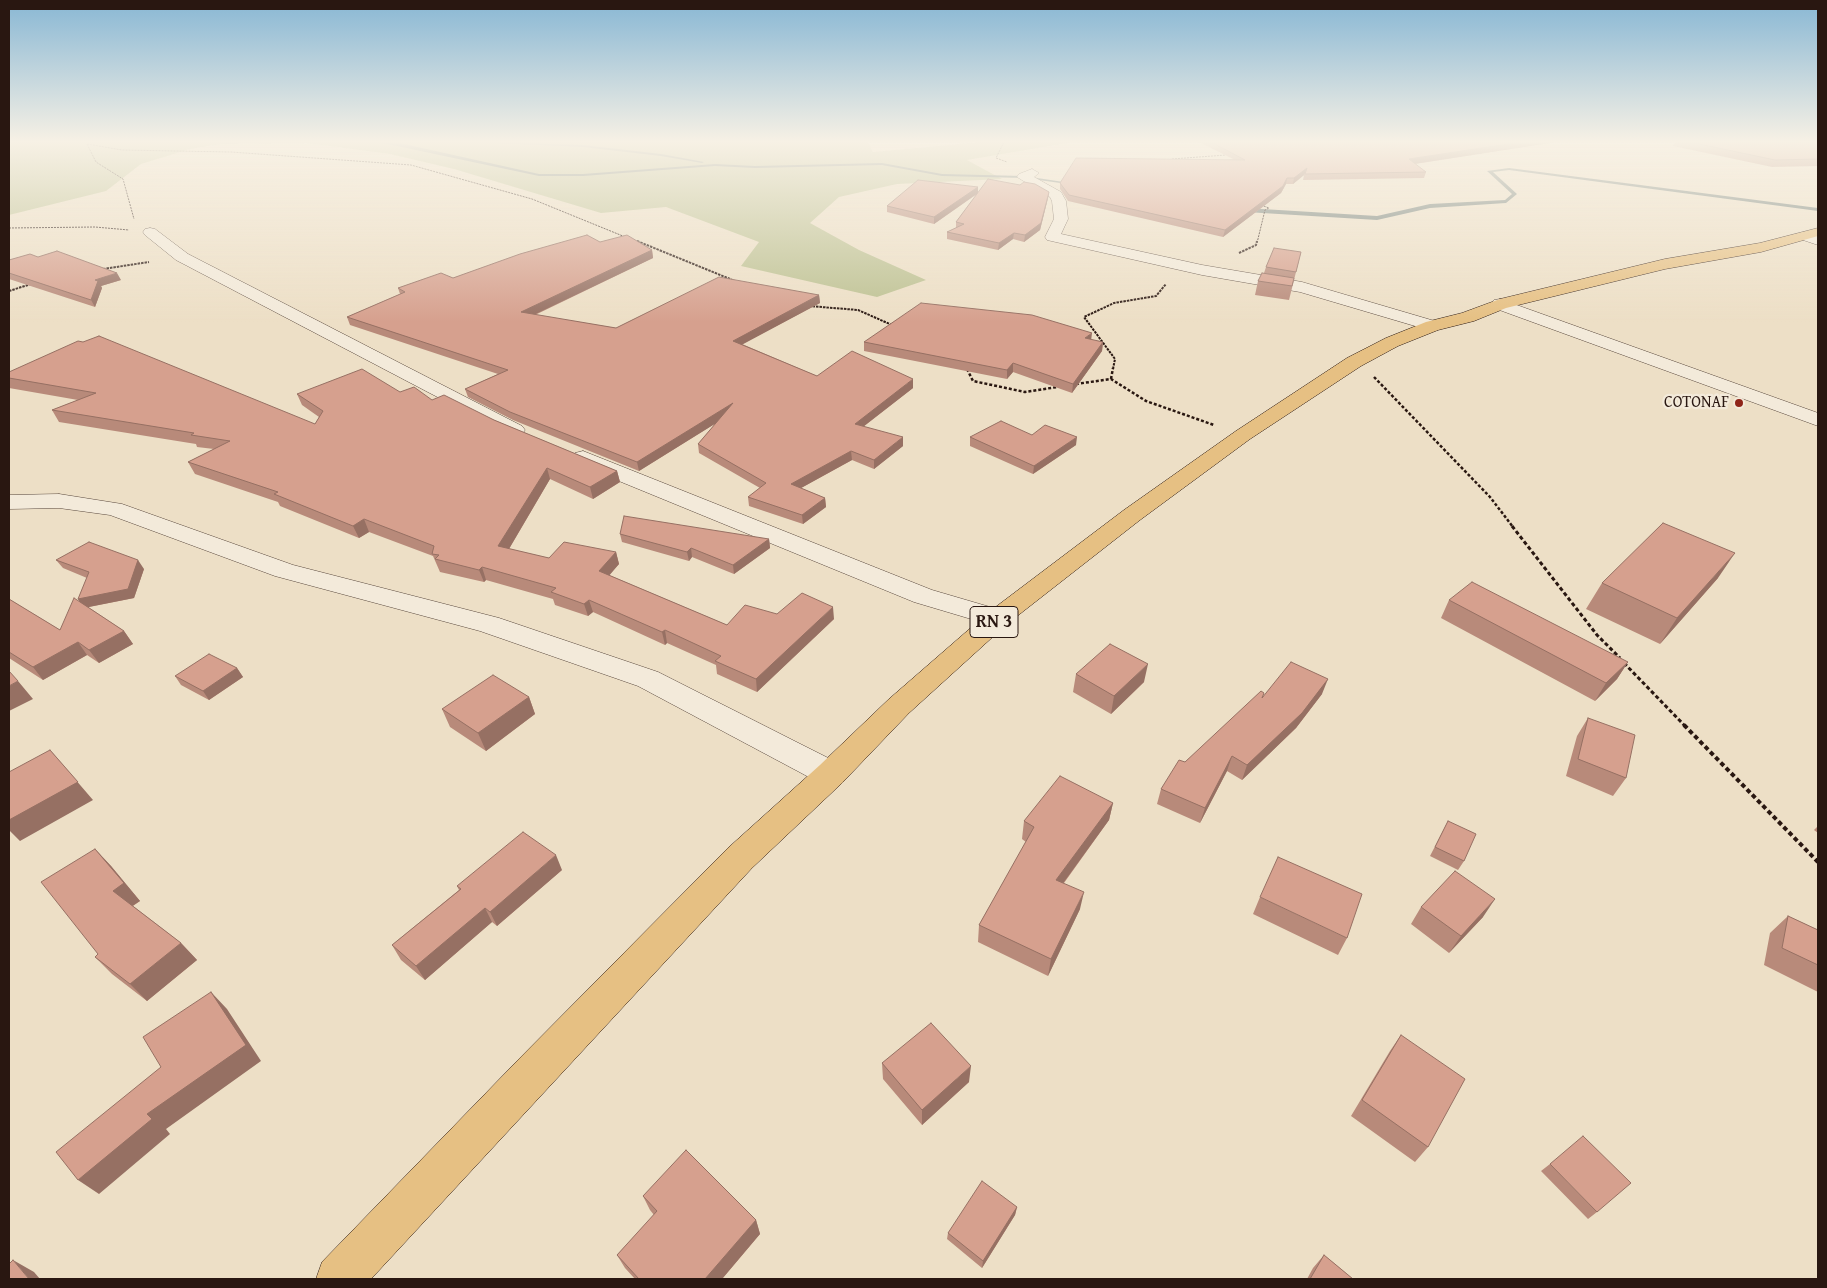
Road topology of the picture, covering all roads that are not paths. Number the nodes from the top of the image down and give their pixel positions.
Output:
1 (1059, 202) edge
2 (150, 232) road end
3 (1814, 237) edge
4 (1500, 304) junction
5 (1432, 326) junction
6 (1818, 420) edge
7 (533, 438) edge
8 (569, 452) edge
9 (9, 502) edge
10 (998, 618) junction
11 (831, 774) junction
12 (340, 1279) edge

1 - 5 street
2 - 7 street
3 - 4 main road, RN 3
4 - 5 main road, RN 3
4 - 6 street
5 - 10 main road, RN 3
8 - 10 street
9 - 11 street
10 - 11 main road, RN 3
11 - 12 main road, RN 3

